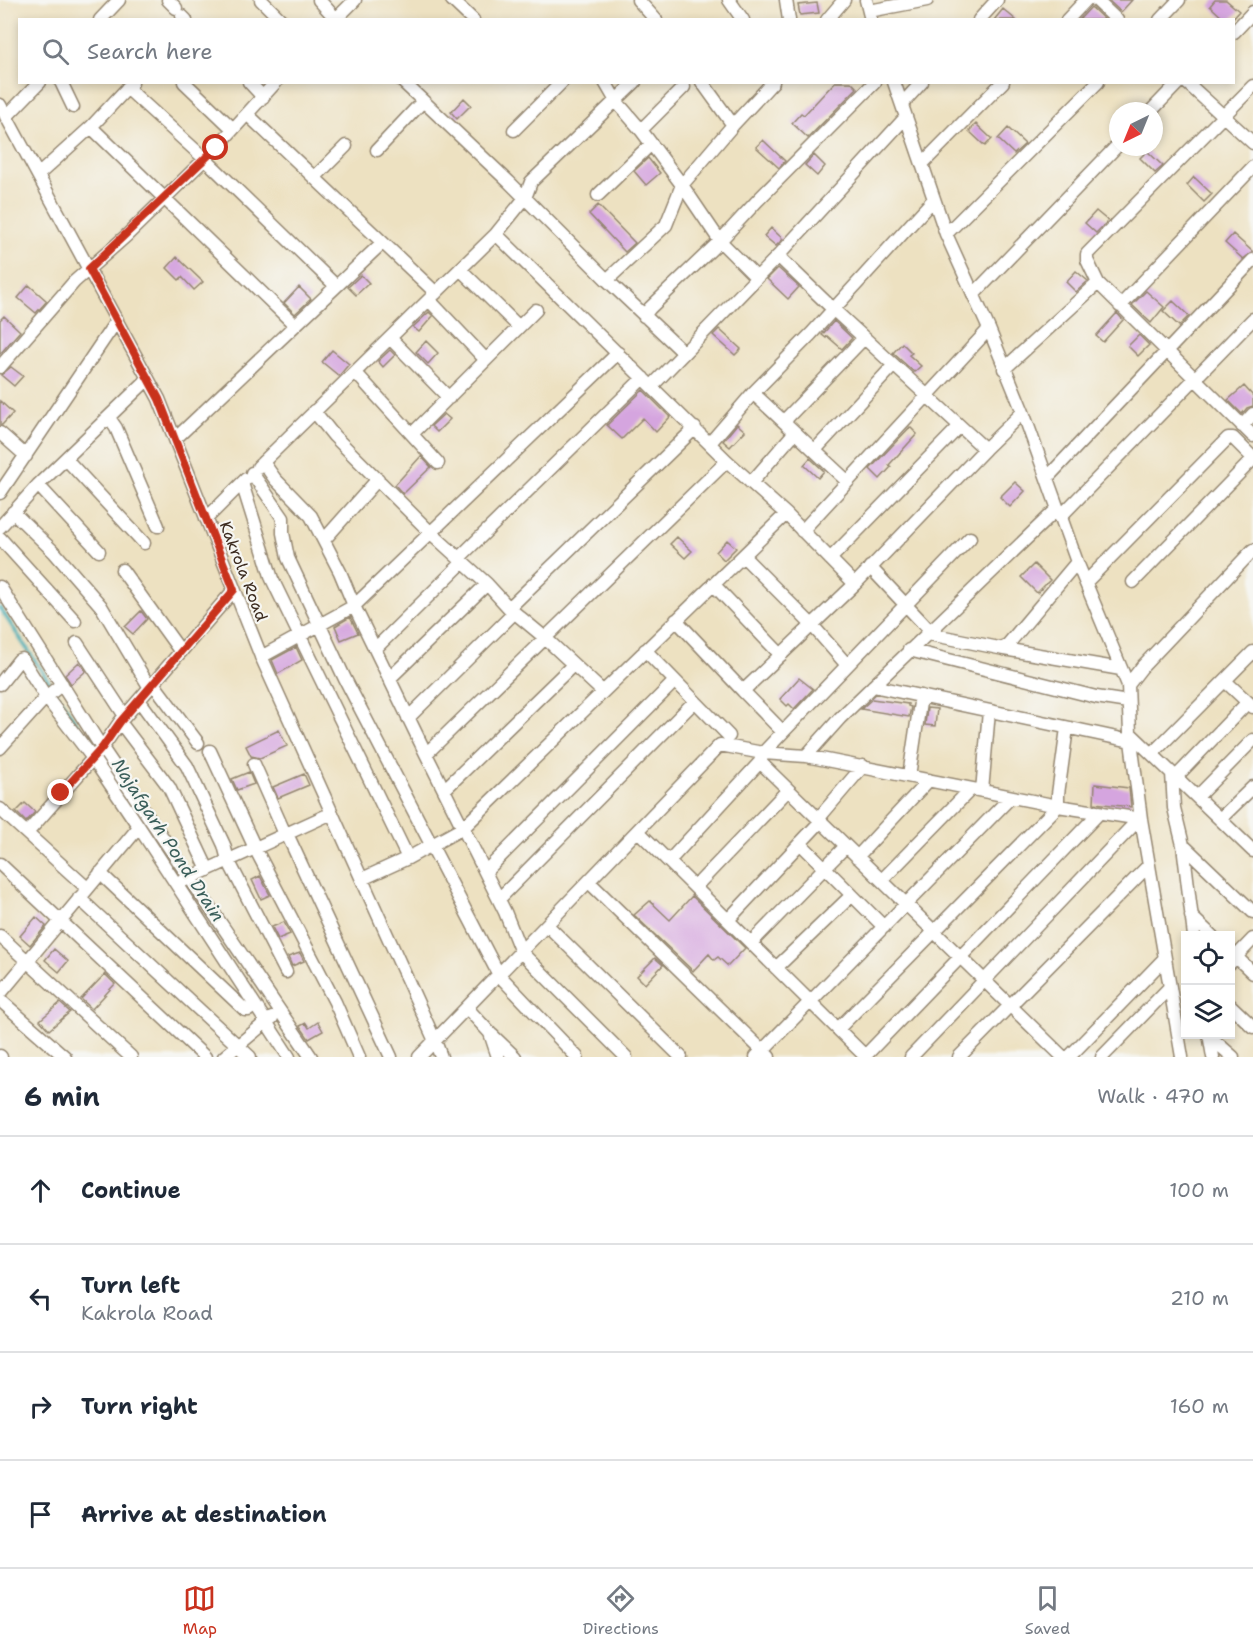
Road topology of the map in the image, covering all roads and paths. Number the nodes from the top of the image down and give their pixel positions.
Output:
1 (119, 0) edge
2 (261, 0) edge
3 (319, 0) edge
4 (355, 0) edge
5 (452, 0) edge
6 (638, 0) edge
7 (729, 0) edge
8 (786, 0) edge
9 (844, 0) edge
10 (927, 0) edge
11 (997, 0) edge
12 (1086, 0) edge
13 (1096, 0) edge
14 (1179, 0) edge
15 (868, 10) edge
16 (1253, 12) edge
17 (102, 18) edge
18 (279, 18) edge
19 (335, 18) edge
20 (337, 18) edge
21 (471, 18) edge
22 (654, 18) edge
23 (742, 18) edge
24 (789, 18) edge
25 (829, 18) edge
26 (981, 18) edge
27 (1069, 18) edge
28 (1115, 18) edge
29 (1162, 18) edge
30 (1235, 30) edge
31 (37, 84) edge
32 (62, 84) edge
33 (186, 84) edge
34 (251, 84) edge
35 (274, 84) edge
36 (406, 84) edge
37 (560, 84) edge
38 (606, 84) edge
39 (633, 84) edge
40 (703, 84) edge
41 (771, 84) edge
42 (874, 84) edge
43 (895, 84) edge
44 (920, 84) edge
45 (1001, 84) edge
46 (1096, 84) edge
47 (1177, 84) edge
48 (1188, 84) edge
49 (130, 86) edge
50 (1253, 86) edge
51 (684, 87) dead end
52 (263, 97) junction
53 (423, 101) junction
54 (616, 101) junction
55 (1160, 102) edge
56 (902, 104) junction
57 (73, 107) dead end
58 (3, 111) edge
59 (247, 114) junction
60 (1224, 116) junction
61 (906, 117) junction
62 (733, 125) junction
63 (91, 127) junction
64 (233, 129) junction
65 (514, 130) dead end
66 (641, 130) junction
67 (1253, 143) edge
68 (650, 145) junction
69 (346, 146) dead end
70 (377, 150) dead end
71 (1109, 154) edge
72 (205, 159) junction
73 (922, 164) junction
74 (1253, 167) edge
75 (38, 175) junction
76 (314, 178) junction
77 (682, 185) junction
78 (598, 195) dead end
79 (164, 198) junction
80 (525, 198) junction
81 (933, 200) junction
82 (496, 234) junction
83 (946, 234) junction
84 (720, 242) junction
85 (382, 243) junction
86 (778, 256) junction
87 (1253, 260) edge
88 (89, 269) junction
89 (460, 269) junction
90 (757, 278) junction
91 (607, 280) junction
92 (1098, 283) junction
93 (336, 286) junction
94 (973, 295) junction
95 (432, 296) junction
96 (1120, 306) junction
97 (536, 310) dead end
98 (834, 310) junction
99 (644, 316) junction
100 (1253, 319) edge
101 (117, 320) junction
102 (295, 325) junction
103 (519, 327) junction
104 (989, 329) junction
105 (390, 338) junction
106 (864, 338) junction
107 (1167, 351) junction
108 (618, 353) junction
109 (684, 353) junction
110 (486, 360) junction
111 (894, 365) junction
112 (0, 367) edge
113 (1004, 369) junction
114 (355, 372) junction
115 (148, 379) junction
116 (1195, 379) junction
117 (648, 382) junction
118 (753, 393) junction
119 (926, 396) junction
120 (449, 398) junction
121 (314, 411) junction
122 (1023, 412) junction
123 (1253, 414) edge
124 (109, 418) junction
125 (784, 421) junction
126 (959, 426) junction
127 (1242, 426) junction
128 (695, 428) junction
129 (795, 432) junction
130 (0, 433) edge
131 (412, 435) junction
132 (1253, 436) edge
133 (175, 439) junction
134 (710, 443) junction
135 (985, 449) junction
136 (815, 450) junction
137 (26, 456) junction
138 (1253, 458) edge
139 (66, 459) junction
140 (727, 460) junction
141 (263, 462) junction
142 (438, 463) dead end
143 (252, 473) junction
144 (1047, 478) junction
145 (378, 479) junction
146 (847, 481) junction
147 (242, 483) junction
148 (751, 483) junction
149 (38, 485) junction
150 (0, 493) edge
151 (13, 512) junction
152 (1059, 513) junction
153 (786, 514) junction
154 (206, 519) junction
155 (158, 526) dead end
156 (0, 527) edge
157 (802, 531) junction
158 (430, 532) junction
159 (0, 538) edge
160 (969, 538) dead end
161 (324, 540) junction
162 (144, 543) dead end
163 (99, 550) dead end
164 (1253, 550) edge
165 (743, 556) junction
166 (830, 559) junction
167 (461, 560) junction
168 (1077, 562) junction
169 (870, 567) junction
170 (122, 570) dead end
171 (1086, 582) junction
172 (1133, 582) dead end
173 (487, 584) junction
174 (713, 584) junction
175 (855, 584) junction
176 (0, 587) edge
177 (234, 590) junction
178 (906, 605) junction
179 (354, 606) junction
180 (512, 610) junction
181 (676, 620) junction
182 (75, 621) dead end
183 (320, 625) junction
184 (812, 625) junction
185 (929, 631) junction
186 (300, 635) junction
187 (544, 637) junction
188 (77, 643) dead end
189 (375, 649) junction
190 (1004, 649) junction
191 (645, 650) junction
192 (909, 650) junction
193 (181, 652) junction
194 (1253, 652) edge
195 (781, 655) junction
196 (261, 657) junction
197 (573, 665) junction
198 (847, 665) junction
199 (4, 668) edge
200 (1121, 669) junction
201 (389, 679) junction
202 (675, 681) junction
203 (1225, 681) junction
204 (0, 684) edge
205 (152, 685) junction
206 (1128, 685) junction
207 (873, 686) junction
208 (54, 690) junction
209 (602, 691) junction
210 (743, 691) junction
211 (921, 696) junction
212 (139, 700) junction
213 (695, 701) junction
214 (1128, 702) junction
215 (1251, 705) edge
216 (989, 711) junction
217 (408, 718) junction
218 (122, 719) junction
219 (1066, 728) junction
220 (783, 732) junction
221 (729, 736) dead end
222 (1131, 737) junction
223 (1253, 740) edge
224 (198, 743) dead end
225 (0, 748) edge
226 (210, 751) dead end
227 (97, 753) junction
228 (426, 754) junction
229 (1152, 754) junction
230 (806, 756) junction
231 (762, 758) junction
232 (254, 764) dead end
233 (863, 766) junction
234 (1174, 775) junction
235 (909, 776) junction
236 (929, 780) junction
237 (1253, 788) edge
238 (444, 790) junction
239 (788, 790) junction
240 (977, 790) junction
241 (1011, 797) junction
242 (1197, 797) junction
243 (1058, 806) junction
244 (0, 809) edge
245 (1100, 812) junction
246 (332, 813) junction
247 (1141, 818) junction
248 (1220, 819) junction
249 (820, 820) junction
250 (139, 827) junction
251 (463, 828) junction
252 (638, 831) junction
253 (27, 834) junction
254 (286, 834) junction
255 (800, 843) junction
256 (1251, 844) edge
257 (432, 845) junction
258 (1183, 845) junction
259 (846, 846) junction
260 (255, 848) junction
261 (857, 857) junction
262 (408, 858) junction
263 (228, 860) junction
264 (669, 861) junction
265 (0, 864) edge
266 (1149, 865) junction
267 (825, 868) junction
268 (207, 870) junction
269 (485, 872) junction
270 (100, 873) junction
271 (362, 879) junction
272 (882, 880) junction
273 (183, 881) junction
274 (589, 882) junction
275 (695, 887) junction
276 (83, 893) junction
277 (852, 895) junction
278 (499, 899) junction
279 (906, 904) junction
280 (1253, 912) edge
281 (1191, 916) junction
282 (728, 920) junction
283 (59, 922) junction
284 (548, 925) junction
285 (884, 927) junction
286 (1193, 931) edge
287 (1207, 931) edge
288 (934, 932) junction
289 (0, 936) edge
290 (1253, 939) edge
291 (751, 943) junction
292 (521, 952) junction
293 (1235, 954) edge
294 (961, 958) junction
295 (1164, 959) junction
296 (1235, 959) edge
297 (27, 960) junction
298 (777, 968) junction
299 (286, 972) dead end
300 (1253, 973) edge
301 (499, 975) junction
302 (984, 981) junction
303 (1169, 988) junction
304 (0, 994) edge
305 (0, 1000) edge
306 (810, 1001) junction
307 (254, 1004) junction
308 (1010, 1006) junction
309 (467, 1008) junction
310 (1235, 1010) edge
311 (274, 1018) junction
312 (1253, 1026) edge
313 (838, 1029) junction
314 (490, 1033) junction
315 (1210, 1039) edge
316 (1213, 1039) edge
317 (435, 1041) junction
318 (238, 1045) junction
319 (762, 1055) edge
320 (65, 1057) edge
321 (130, 1057) edge
322 (205, 1057) edge
323 (224, 1057) edge
324 (250, 1057) edge
325 (289, 1057) edge
326 (311, 1057) edge
327 (359, 1057) edge
328 (391, 1057) edge
329 (419, 1057) edge
330 (441, 1057) edge
331 (498, 1057) edge
332 (515, 1057) edge
333 (577, 1057) edge
334 (626, 1057) edge
335 (681, 1057) edge
336 (866, 1057) edge
337 (911, 1057) edge
338 (959, 1057) edge
339 (1063, 1057) edge
340 (1069, 1057) edge
341 (1102, 1057) edge
342 (1182, 1057) edge
343 (1212, 1057) edge
344 (1233, 1057) edge

1 - 17 street
2 - 18 street
3 - 19 street
4 - 20 street
5 - 21 street
6 - 22 street
7 - 23 street
8 - 24 street
9 - 25 street
10 - 15 street
11 - 26 street
12 - 27 street
13 - 28 street
14 - 29 street
16 - 30 street
31 - 58 street
32 - 57 street
33 - 64 street
34 - 52 street
35 - 52 street
36 - 53 street
37 - 65 street
38 - 54 street
39 - 54 street
40 - 62 street
41 - 62 street
42 - 84 street
43 - 56 street
44 - 56 street
45 - 73 street
46 - 83 street
47 - 55 street
48 - 60 street
49 - 63 street
49 - 72 street
50 - 60 street
51 - 66 street
52 - 59 street
53 - 70 street
53 - 80 street
54 - 66 street
54 - 80 street
56 - 61 street
58 - 75 street, Kakrola Road
59 - 64 street
59 - 76 street
60 - 67 street
60 - 92 street
61 - 73 street
61 - 86 street
62 - 77 street
63 - 75 street
63 - 79 street
64 - 72 street
66 - 68 street
68 - 77 street
68 - 78 street
69 - 76 street
71 - 94 street
72 - 79 street
72 - 93 street
73 - 81 street
74 - 96 street
75 - 88 street, Kakrola Road
76 - 85 street
77 - 84 street
77 - 91 street
79 - 88 street
79 - 102 street
80 - 82 street
80 - 91 street
81 - 83 street
81 - 98 street
82 - 89 street
82 - 108 street
83 - 94 street
84 - 90 street
84 - 99 street
85 - 93 street
85 - 95 street
86 - 90 street
86 - 98 street
87 - 107 street
88 - 101 street, Kakrola Road
88 - 112 street
89 - 95 street
89 - 103 street
90 - 109 street
91 - 99 street
92 - 96 street
92 - 113 street
93 - 102 street
94 - 104 street
95 - 105 street
95 - 110 street
96 - 107 street
97 - 103 street
98 - 106 street
98 - 118 street
99 - 109 street
100 - 116 street
101 - 115 street, Kakrola Road
101 - 137 street
102 - 133 street
103 - 110 street
104 - 113 street
104 - 119 street
105 - 114 street
105 - 120 street
106 - 111 street
106 - 125 street
107 - 116 street
107 - 144 street
108 - 117 street
108 - 158 street
109 - 117 street
110 - 120 street
111 - 119 street
111 - 136 street
113 - 122 street
114 - 121 street
114 - 131 street
115 - 124 street
115 - 133 street, Kakrola Road
116 - 127 street
116 - 152 street
117 - 128 street
117 - 167 street
118 - 125 street
118 - 134 street
119 - 126 street
119 - 146 street
120 - 131 street
121 - 141 street
121 - 145 street
122 - 135 street
122 - 144 street
123 - 127 street
124 - 139 street
124 - 155 street
125 - 129 street
126 - 135 street
126 - 166 street
127 - 132 street
128 - 134 street
128 - 180 street
129 - 136 street
129 - 148 street
130 - 137 street
131 - 142 street
133 - 154 street, Kakrola Road
134 - 140 street
135 - 169 street
136 - 146 street
137 - 150 street
138 - 171 street
138 - 172 street
139 - 149 street
139 - 162 street
140 - 148 street
140 - 187 street
141 - 143 street
141 - 161 street
143 - 147 street
143 - 183 street
144 - 152 street
145 - 158 street
145 - 161 street
146 - 157 street
147 - 154 street
147 - 186 street
148 - 153 street
149 - 151 street
149 - 163 street
151 - 156 street
151 - 205 street
152 - 168 street
152 - 185 street
153 - 157 street
153 - 165 street
154 - 177 street, Kakrola Road
157 - 166 street
158 - 167 street
158 - 179 street
159 - 182 street
160 - 178 street
161 - 179 street
164 - 206 street
165 - 174 street
165 - 184 street
166 - 175 street
167 - 173 street
167 - 189 street
168 - 171 street
168 - 190 street
169 - 175 street
169 - 178 street
170 - 193 street
171 - 200 street
173 - 180 street
173 - 201 street
174 - 181 street
174 - 195 street
175 - 184 street
176 - 208 street
177 - 193 street
177 - 196 street, Kakrola Road
178 - 185 street
178 - 198 street
179 - 183 street
179 - 189 street
180 - 187 street
180 - 217 street
181 - 191 street
181 - 210 street
183 - 186 street
183 - 257 street
184 - 195 street
184 - 198 street
185 - 190 street
185 - 192 street
186 - 196 street
186 - 262 street
187 - 197 street
187 - 228 street
188 - 218 street
189 - 201 street
190 - 200 street
191 - 202 street
191 - 209 street
192 - 207 street
192 - 214 street
193 - 205 street
194 - 203 street
195 - 210 street
196 - 246 street, Kakrola Road
197 - 209 street
197 - 238 street
198 - 220 street
199 - 204 street
199 - 208 street
200 - 206 street
201 - 217 street
202 - 213 street
202 - 269 street
203 - 215 street
203 - 229 street
205 - 212 street
205 - 224 street
206 - 214 street
207 - 211 street
207 - 230 street
208 - 225 street
208 - 227 street
208 - 227 street
209 - 251 street
210 - 220 street
211 - 216 street
211 - 235 street
212 - 218 street
212 - 263 street
213 - 221 street
213 - 278 street
214 - 222 street
215 - 234 street
216 - 219 street
216 - 240 street
217 - 228 street
218 - 227 street
218 - 268 street
219 - 222 street
219 - 243 street
220 - 231 street
222 - 229 street
222 - 247 street
223 - 242 street
226 - 260 street
227 - 250 street
227 - 253 street
227 - 273 street
228 - 238 street
229 - 234 street
230 - 231 street
230 - 233 street
231 - 239 street
231 - 252 street
231 - 264 street
232 - 254 street
233 - 235 street
233 - 249 street
234 - 242 street
234 - 258 street
235 - 236 street
236 - 240 street
236 - 261 street
237 - 248 street
238 - 251 street
239 - 249 street
239 - 275 street
240 - 241 street
240 - 272 street
241 - 243 street
241 - 279 street
242 - 248 street
243 - 245 street
243 - 288 street
244 - 253 street
245 - 247 street
245 - 294 street
246 - 254 street
246 - 271 street, Kakrola Road
247 - 266 street
247 - 302 street
248 - 256 street
249 - 255 street
249 - 259 street
250 - 270 street
250 - 273 street
251 - 257 street
251 - 269 street
252 - 264 street
252 - 274 street
253 - 276 street
254 - 260 street
254 - 328 street
255 - 267 street
255 - 282 street
257 - 262 street
257 - 301 street
258 - 280 street
258 - 281 street
259 - 261 street
259 - 267 street
260 - 263 street
260 - 327 street
261 - 272 street
262 - 271 street
263 - 268 street
263 - 299 street
264 - 275 street
265 - 283 street
266 - 295 street
266 - 308 street
267 - 277 street
267 - 291 street
268 - 273 street
269 - 278 street
270 - 276 street
270 - 307 street
271 - 317 street, Kakrola Road
272 - 279 street
273 - 307 street
273 - 311 street
274 - 284 street
274 - 319 street
275 - 282 street
276 - 283 street
276 - 318 street
277 - 285 street
277 - 298 street
278 - 292 street
279 - 285 street
279 - 288 street
281 - 286 street
281 - 287 street
282 - 291 street
283 - 297 street
283 - 322 street
284 - 292 street
284 - 335 street
285 - 306 street
288 - 294 street
288 - 313 street
289 - 297 street
290 - 293 street
291 - 298 street
292 - 301 street
292 - 334 street
294 - 302 street
294 - 336 street
295 - 303 street
295 - 340 street
296 - 300 street
297 - 304 street
297 - 321 street
298 - 306 street
301 - 309 street
301 - 333 street
302 - 308 street
302 - 337 street
303 - 341 street
303 - 342 street
305 - 320 street
306 - 313 street
306 - 319 street
307 - 311 street
308 - 338 street
308 - 339 street
309 - 314 street
309 - 317 street
310 - 312 street
311 - 318 street
311 - 325 street
311 - 326 street
313 - 336 street
314 - 331 street
314 - 332 street
315 - 343 street
316 - 344 street
317 - 329 street
317 - 330 street, Kakrola Road
318 - 323 street
318 - 324 street

